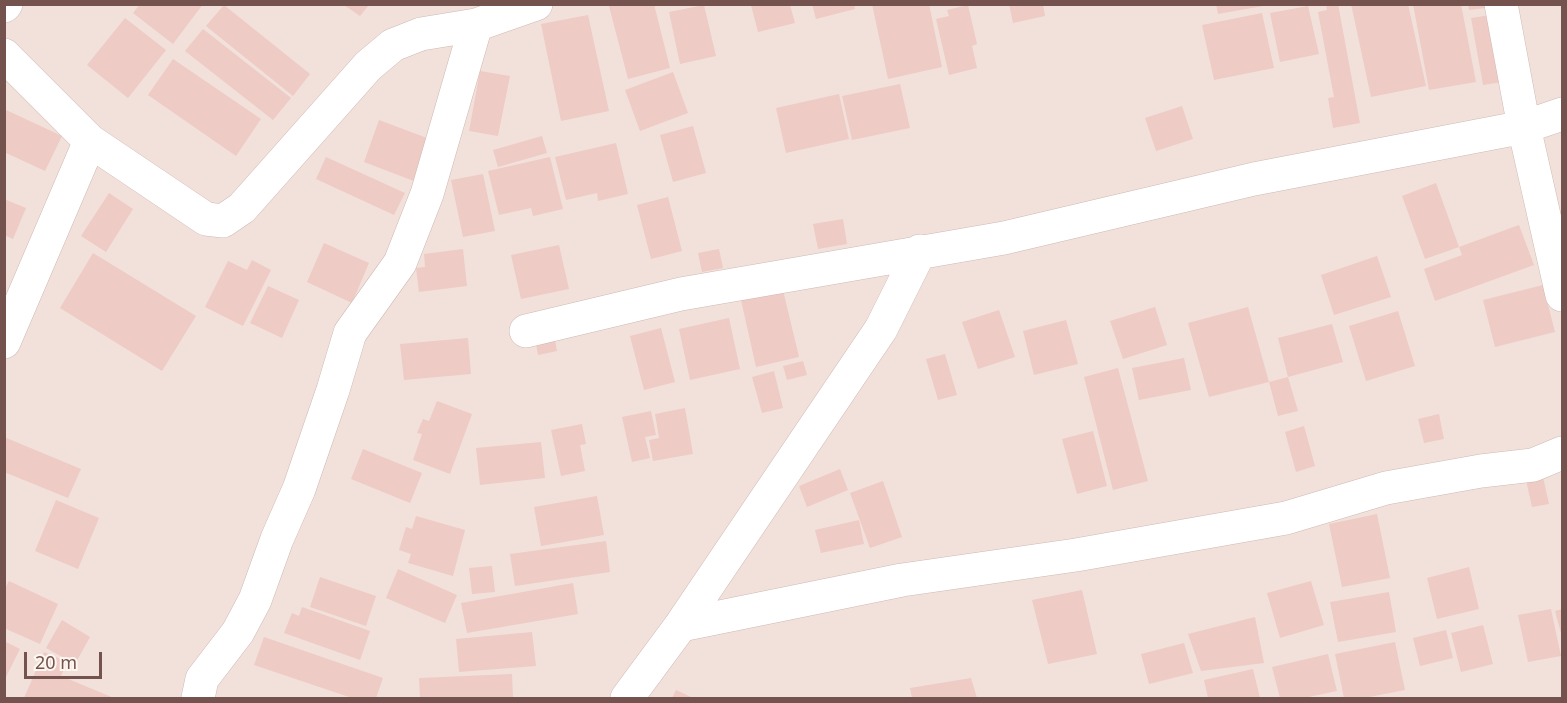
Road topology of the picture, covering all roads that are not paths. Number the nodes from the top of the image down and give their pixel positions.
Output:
1 (536, 4) edge
2 (1501, 4) edge
3 (476, 25) junction
4 (4, 55) edge
5 (1563, 114) edge
6 (1524, 127) junction
7 (90, 141) junction
8 (920, 251) junction
9 (1563, 295) edge
10 (526, 331) dead end
11 (4, 342) edge
12 (1563, 453) edge
13 (681, 625) junction
14 (198, 699) edge
15 (627, 699) edge

1 - 3 street
2 - 6 street
3 - 7 street
3 - 14 street
4 - 7 street
5 - 6 street
6 - 8 street
6 - 9 street
7 - 11 street
8 - 10 street
8 - 13 street
12 - 13 street
13 - 15 street

